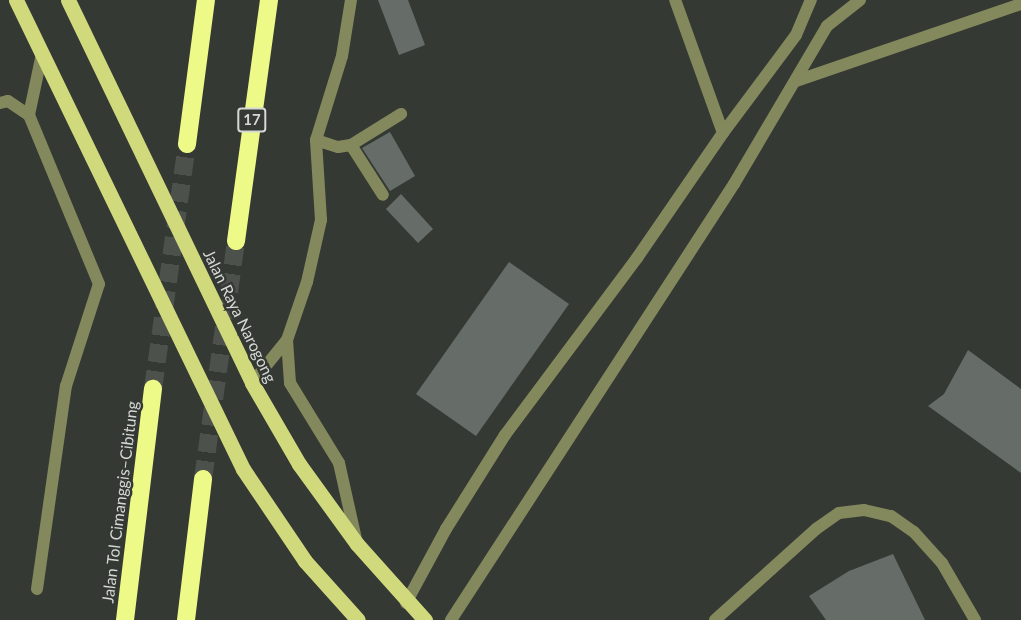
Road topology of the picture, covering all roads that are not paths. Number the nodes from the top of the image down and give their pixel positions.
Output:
1 (16, 0) edge
2 (68, 0) edge
3 (206, 0) edge
4 (269, 0) edge
5 (351, 0) edge
6 (675, 0) edge
7 (811, 0) edge
8 (860, 0) edge
9 (1021, 4) edge
10 (42, 54) junction
11 (796, 81) junction
12 (0, 103) edge
13 (401, 114) dead end
14 (28, 115) junction
15 (723, 133) junction
16 (316, 140) junction
17 (187, 144) tunnel mouth
18 (351, 146) junction
19 (383, 195) dead end
20 (236, 241) tunnel mouth
21 (287, 340) junction
22 (252, 383) junction
23 (153, 389) tunnel mouth
24 (204, 479) tunnel mouth
25 (357, 544) junction
26 (37, 589) dead end
27 (406, 603) junction
28 (125, 620) edge
29 (186, 620) edge
30 (358, 620) edge
31 (425, 620) edge
32 (451, 620) edge
33 (715, 620) edge
34 (975, 620) edge

1 - 10 main road
2 - 22 main road, Jalan Raya Narogong
3 - 17 highway
4 - 20 highway, 17
5 - 16 street
6 - 15 street
7 - 15 street
8 - 11 street
9 - 11 street
10 - 14 street
10 - 30 main road
11 - 32 street
12 - 14 street
13 - 18 street
14 - 26 street
15 - 27 street
16 - 18 street
16 - 21 street
18 - 19 street
21 - 22 street
21 - 25 street
22 - 25 main road, Jalan Raya Narogong
23 - 28 highway, Jalan Tol Cimanggis–Cibitung
24 - 29 highway
25 - 27 main road, Jalan Raya Narogong
27 - 31 main road, Jalan Raya Narogong
33 - 34 street

